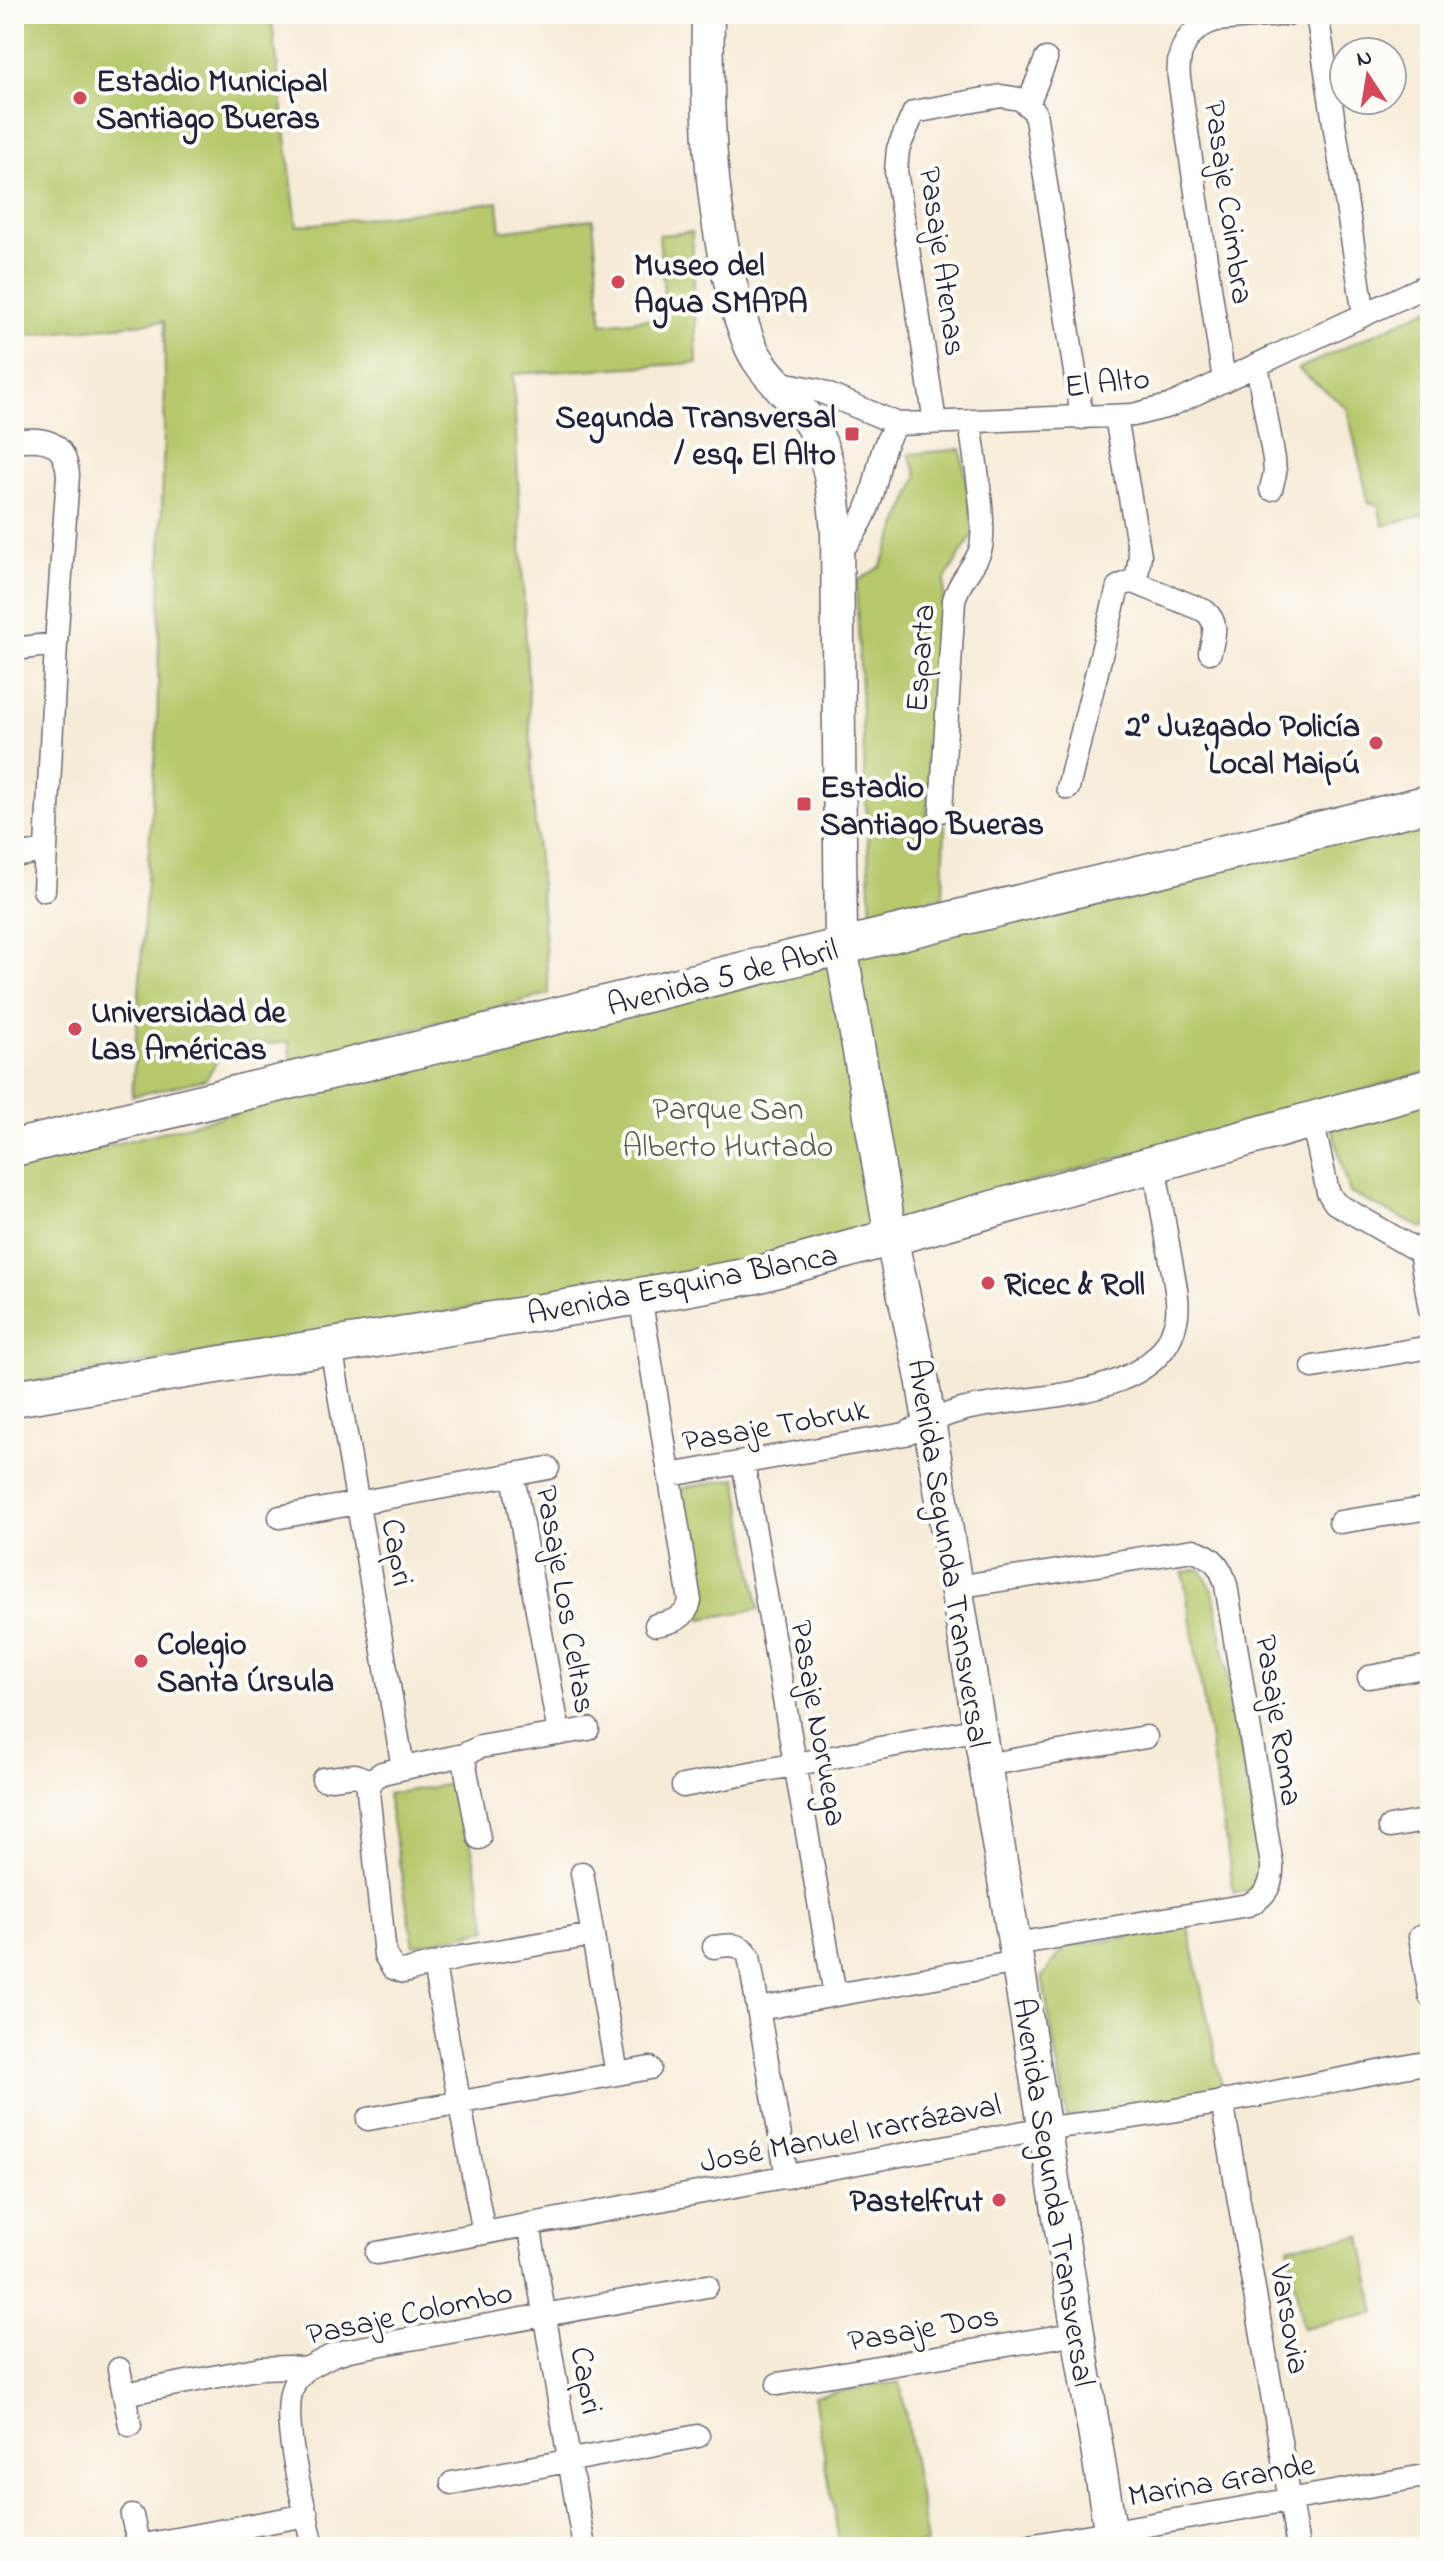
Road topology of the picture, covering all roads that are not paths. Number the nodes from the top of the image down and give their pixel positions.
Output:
1 (708, 14) edge
2 (1290, 14) edge
3 (1317, 14) edge
4 (1046, 59) dead end
5 (1028, 104) junction
6 (1430, 284) edge
7 (1364, 315) junction
8 (1257, 365) junction
9 (772, 381) junction
10 (1224, 381) junction
11 (1116, 417) junction
12 (1082, 418) junction
13 (970, 421) junction
14 (935, 422) junction
15 (898, 424) junction
16 (23, 440) edge
17 (1271, 489) dead end
18 (837, 555) junction
19 (1136, 583) junction
20 (56, 644) junction
21 (14, 649) edge
22 (1210, 652) dead end
23 (1068, 788) dead end
24 (1430, 803) edge
25 (941, 811) dead end
26 (46, 851) junction
27 (14, 856) edge
28 (44, 890) dead end
29 (841, 947) junction
30 (1430, 1087) edge
31 (1312, 1120) junction
32 (14, 1148) edge
33 (1154, 1164) junction
34 (891, 1237) junction
35 (1425, 1246) edge
36 (640, 1296) junction
37 (1430, 1309) edge
38 (331, 1347) junction
39 (1430, 1347) edge
40 (1313, 1367) dead end
41 (14, 1398) edge
42 (929, 1422) junction
43 (743, 1462) junction
44 (548, 1468) dead end
45 (513, 1475) junction
46 (670, 1475) junction
47 (358, 1503) junction
48 (1430, 1508) edge
49 (280, 1517) dead end
50 (1340, 1522) dead end
51 (956, 1587) junction
52 (656, 1625) dead end
53 (1430, 1666) edge
54 (1369, 1677) dead end
55 (588, 1729) dead end
56 (979, 1729) junction
57 (559, 1734) junction
58 (1146, 1737) dead end
59 (463, 1755) junction
60 (795, 1764) junction
61 (985, 1765) junction
62 (403, 1768) junction
63 (323, 1779) dead end
64 (370, 1781) junction
65 (683, 1786) dead end
66 (1430, 1820) edge
67 (1390, 1827) dead end
68 (479, 1838) dead end
69 (582, 1873) dead end
70 (593, 1935) junction
71 (1420, 1937) dead end
72 (714, 1947) dead end
73 (1016, 1953) junction
74 (434, 1966) junction
75 (835, 1995) junction
76 (1430, 1996) edge
77 (759, 2009) junction
78 (1430, 2062) edge
79 (650, 2068) dead end
80 (617, 2074) junction
81 (1222, 2101) junction
82 (459, 2103) junction
83 (368, 2119) dead end
84 (1045, 2128) junction
85 (787, 2177) junction
86 (529, 2224) junction
87 (484, 2233) junction
88 (377, 2253) dead end
89 (707, 2286) dead end
90 (545, 2315) junction
91 (1078, 2333) junction
92 (119, 2369) dead end
93 (306, 2369) junction
94 (778, 2384) dead end
95 (124, 2394) junction
96 (130, 2425) dead end
97 (698, 2436) dead end
98 (569, 2461) junction
99 (1430, 2475) edge
100 (452, 2483) dead end
101 (1290, 2500) junction
102 (307, 2515) junction
103 (132, 2516) dead end
104 (1112, 2539) edge
105 (138, 2546) edge
106 (313, 2547) edge
107 (584, 2547) edge
108 (1023, 2547) edge
109 (1298, 2547) edge

1 - 9 main road, Avenida Segunda Transversal
2 - 10 street, Pasaje Coimbra
3 - 7 street
4 - 5 street
5 - 12 street
5 - 14 street, Pasaje Atenas
6 - 7 street, El Alto
7 - 8 street, El Alto
8 - 10 street, El Alto
8 - 17 street
9 - 15 street, El Alto
9 - 18 main road, Avenida Segunda Transversal
10 - 11 street, El Alto
11 - 12 street, El Alto
11 - 19 street
12 - 13 street, El Alto
13 - 14 street, El Alto
13 - 25 street, Esparta
14 - 15 street, El Alto
15 - 18 street
16 - 20 street
18 - 29 main road, Avenida Segunda Transversal
19 - 22 street
19 - 23 street
20 - 21 street
20 - 26 street
24 - 29 main road, Avenida 5 de Abril
26 - 27 street
26 - 28 street
29 - 32 main road, Avenida 5 de Abril
29 - 34 main road, Avenida Segunda Transversal
30 - 31 main road, Avenida Esquina Blanca
31 - 33 main road, Avenida Esquina Blanca
31 - 35 street
33 - 34 main road, Avenida Esquina Blanca
33 - 42 street, Pasaje Tobruk
34 - 36 main road, Avenida Esquina Blanca
34 - 42 main road, Avenida Segunda Transversal
35 - 37 street
36 - 38 main road, Avenida Esquina Blanca
36 - 46 street
38 - 41 main road, Avenida Esquina Blanca
38 - 47 street, Capri
39 - 40 street
42 - 43 street, Pasaje Tobruk
42 - 51 main road, Avenida Segunda Transversal
43 - 46 street, Pasaje Tobruk
43 - 60 street, Pasaje Noruega
44 - 45 street, Pasaje Los Celtas
45 - 47 street, Pasaje Los Celtas
45 - 57 street, Pasaje Los Celtas
46 - 52 street
47 - 49 street, Pasaje Los Celtas
47 - 62 street, Capri
48 - 50 street
51 - 56 main road, Avenida Segunda Transversal
51 - 73 street, Pasaje Roma
53 - 54 street
55 - 57 street, Pasaje Los Celtas
56 - 60 street
56 - 61 main road, Avenida Segunda Transversal
57 - 59 street, Pasaje Los Celtas
58 - 61 street
59 - 62 street, Pasaje Los Celtas
59 - 68 street
60 - 65 street
60 - 75 street, Pasaje Noruega
61 - 73 main road, Avenida Segunda Transversal
62 - 64 street, Pasaje Los Celtas
63 - 64 street, Pasaje Los Celtas
64 - 74 street
66 - 67 street
69 - 70 street
70 - 74 street
70 - 80 street
71 - 76 street
72 - 77 street
73 - 75 street
73 - 84 main road, Avenida Segunda Transversal
74 - 82 street
75 - 77 street
77 - 85 street
78 - 81 street, José Manuel Irarrázaval
79 - 80 street
80 - 82 street
81 - 84 street, José Manuel Irarrázaval
81 - 101 street, Varsovia
82 - 83 street
82 - 87 street
84 - 85 street, José Manuel Irarrázaval
84 - 91 main road, Avenida Segunda Transversal
85 - 86 street, José Manuel Irarrázaval
86 - 87 street, José Manuel Irarrázaval
86 - 90 street, Capri
87 - 88 street, José Manuel Irarrázaval
89 - 90 street, Pasaje Colombo
90 - 93 street, Pasaje Colombo
90 - 98 street, Capri
91 - 94 street, Pasaje Dos
91 - 104 main road, Avenida Segunda Transversal
92 - 95 street
93 - 95 street, Pasaje Colombo
93 - 102 street
95 - 96 street
97 - 98 street
98 - 100 street
98 - 107 street, Capri
99 - 101 street, Marina Grande
101 - 104 street, Marina Grande
101 - 109 street, Varsovia
102 - 105 street
102 - 106 street
103 - 105 street
104 - 108 street, Marina Grande

